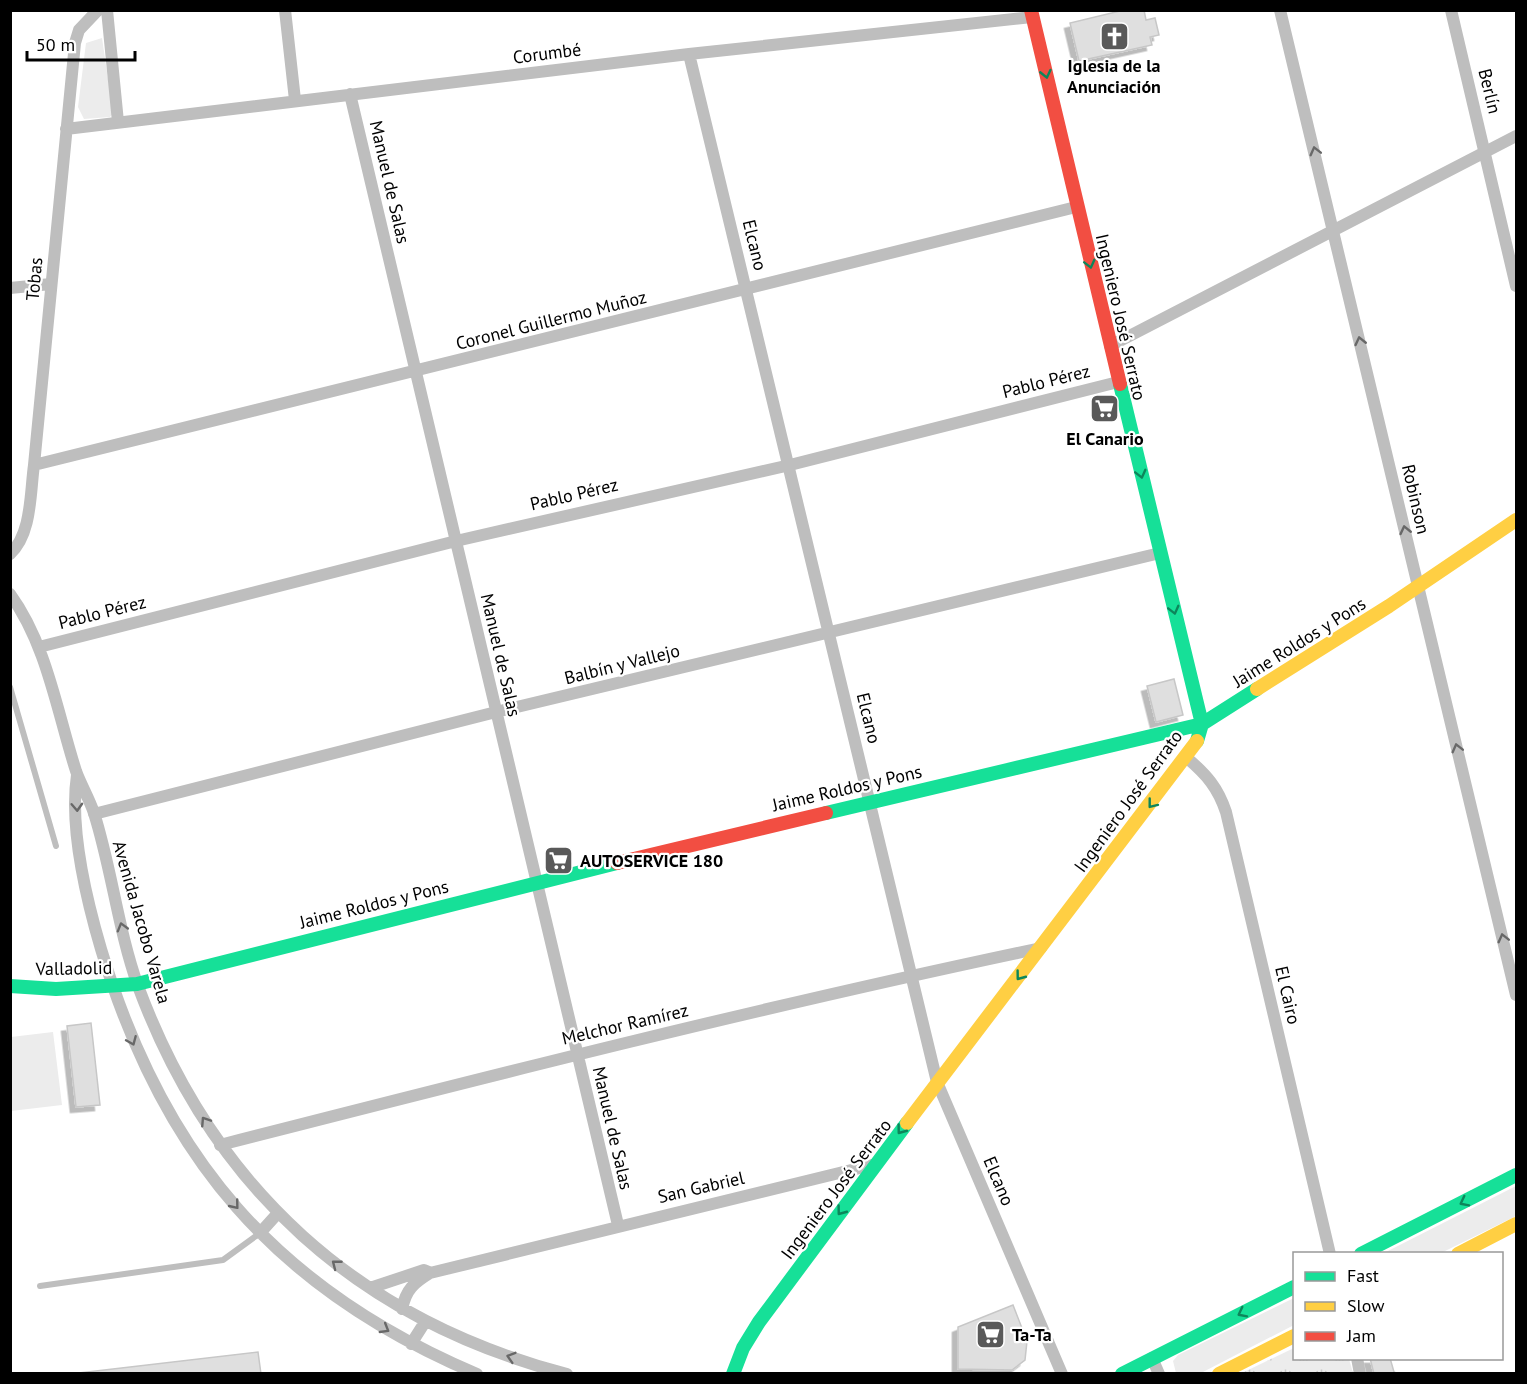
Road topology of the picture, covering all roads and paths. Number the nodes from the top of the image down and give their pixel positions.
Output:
1 (98, 10) edge
2 (107, 10) edge
3 (285, 10) edge
4 (1280, 10) edge
5 (1451, 10) edge
6 (1031, 14) edge
7 (689, 54) junction
8 (350, 94) junction
9 (294, 100) junction
10 (118, 122) junction
11 (66, 129) junction
12 (1516, 136) edge
13 (1486, 152) junction
14 (1076, 207) junction
15 (1335, 231) junction
16 (51, 284) junction
17 (1516, 286) edge
18 (10, 288) edge
19 (747, 290) junction
20 (1110, 346) junction
21 (416, 372) junction
22 (1118, 382) junction
23 (34, 465) junction
24 (790, 465) junction
25 (1516, 520) edge
26 (456, 541) junction
27 (1160, 553) junction
28 (10, 554) edge
29 (1418, 587) junction
30 (10, 594) edge
31 (830, 632) junction
32 (39, 646) junction
33 (10, 687) edge
34 (496, 712) junction
35 (1202, 724) junction
36 (1187, 758) junction
37 (77, 775) junction
38 (871, 801) junction
39 (94, 814) junction
40 (56, 846) dead end
41 (537, 882) junction
42 (1041, 948) junction
43 (911, 975) junction
44 (137, 984) junction
45 (10, 986) edge
46 (112, 986) junction
47 (1516, 995) edge
48 (577, 1053) junction
49 (938, 1082) junction
50 (220, 1145) junction
51 (876, 1164) junction
52 (1516, 1175) edge
53 (278, 1213) junction
54 (1516, 1224) edge
55 (618, 1225) junction
56 (260, 1233) junction
57 (1330, 1252) edge
58 (1365, 1252) edge
59 (1462, 1252) edge
60 (430, 1273) junction
61 (40, 1286) dead end
62 (370, 1288) junction
63 (1293, 1288) edge
64 (402, 1309) junction
65 (425, 1322) junction
66 (1293, 1337) edge
67 (411, 1344) junction
68 (1152, 1358) junction
69 (477, 1374) edge
70 (567, 1374) edge
71 (733, 1374) edge
72 (1062, 1374) edge
73 (1122, 1374) edge
74 (1159, 1374) edge
75 (1219, 1374) edge

1 - 11 street, Tobas
2 - 10 street
3 - 9 street
15 -> 4 street, Robinson
5 - 13 street, Berlín
6 - 7 street, Corumbé
6 -> 14 street, Ingeniero José Serrato
7 - 8 street, Corumbé
7 - 19 street, Elcano
8 - 9 street, Corumbé
8 - 21 street, Manuel de Salas
9 - 10 street, Corumbé
10 - 11 street, Corumbé
11 - 16 street, Tobas
12 - 13 street, Pablo Pérez
13 - 15 street, Pablo Pérez
13 - 17 street, Berlín
14 - 19 street, Coronel Guillermo Muñoz
14 -> 20 street, Ingeniero José Serrato
15 - 20 street, Pablo Pérez
29 -> 15 street, Robinson
16 - 18 street
16 - 23 street, Tobas
19 - 21 street, Coronel Guillermo Muñoz
19 - 24 street, Elcano
20 - 22 street, Ingeniero José Serrato
21 - 23 street, Coronel Guillermo Muñoz
21 - 26 street, Manuel de Salas
22 - 24 street, Pablo Pérez
22 -> 27 street, Ingeniero José Serrato
23 - 28 street, Tobas
24 - 26 street, Pablo Pérez
24 - 31 street, Elcano
25 - 29 street, Jaime Roldos y Pons
26 - 32 street, Pablo Pérez
26 - 34 street, Manuel de Salas
27 - 31 street, Balbín y Vallejo
27 -> 35 street, Ingeniero José Serrato
29 - 35 street, Jaime Roldos y Pons
47 -> 29 street, Robinson
30 - 32 street, Avenida Jacobo Varela
31 - 34 street, Balbín y Vallejo
31 - 38 street, Elcano
32 - 37 street, Avenida Jacobo Varela
33 - 40 lane
34 - 39 street, Balbín y Vallejo
34 - 41 street, Manuel de Salas
35 - 36 street, Ingeniero José Serrato
35 - 38 street, Jaime Roldos y Pons
36 -> 42 street, Ingeniero José Serrato
36 - 57 street, El Cairo
37 - 39 street, Avenida Jacobo Varela
37 -> 46 street, Avenida Jacobo Varela
38 - 41 street, Jaime Roldos y Pons
38 - 43 street, Elcano
44 -> 39 street, Avenida Jacobo Varela
41 - 44 street, Jaime Roldos y Pons
41 - 48 street, Manuel de Salas
42 - 43 street, Melchor Ramírez
42 -> 49 street, Ingeniero José Serrato
43 - 48 street, Melchor Ramírez
43 - 49 street, Elcano
44 - 46 street, Valladolid
50 -> 44 street, Avenida Jacobo Varela
45 - 46 street, Valladolid
46 -> 56 street, Avenida Jacobo Varela
48 - 50 street, Melchor Ramírez
48 - 55 street, Manuel de Salas
49 -> 51 street, Ingeniero José Serrato
49 - 72 street, Elcano
50 - 53 street, Avenida Jacobo Varela
51 - 55 street, San Gabriel
51 -> 71 street, Ingeniero José Serrato
52 -> 58 street
53 - 56 street
62 -> 53 street, Avenida Jacobo Varela
54 - 59 street
55 - 60 street, San Gabriel
56 - 61 lane
56 -> 67 street, Avenida Jacobo Varela
60 - 62 street, San Gabriel
60 - 64 street, San Gabriel
62 - 64 street, Avenida Jacobo Varela
63 -> 68 street
64 - 65 street, Avenida Jacobo Varela
65 - 67 street
70 -> 65 street, Avenida Jacobo Varela
66 - 75 street
67 - 69 street, Avenida Jacobo Varela
68 - 73 street
68 - 74 street

